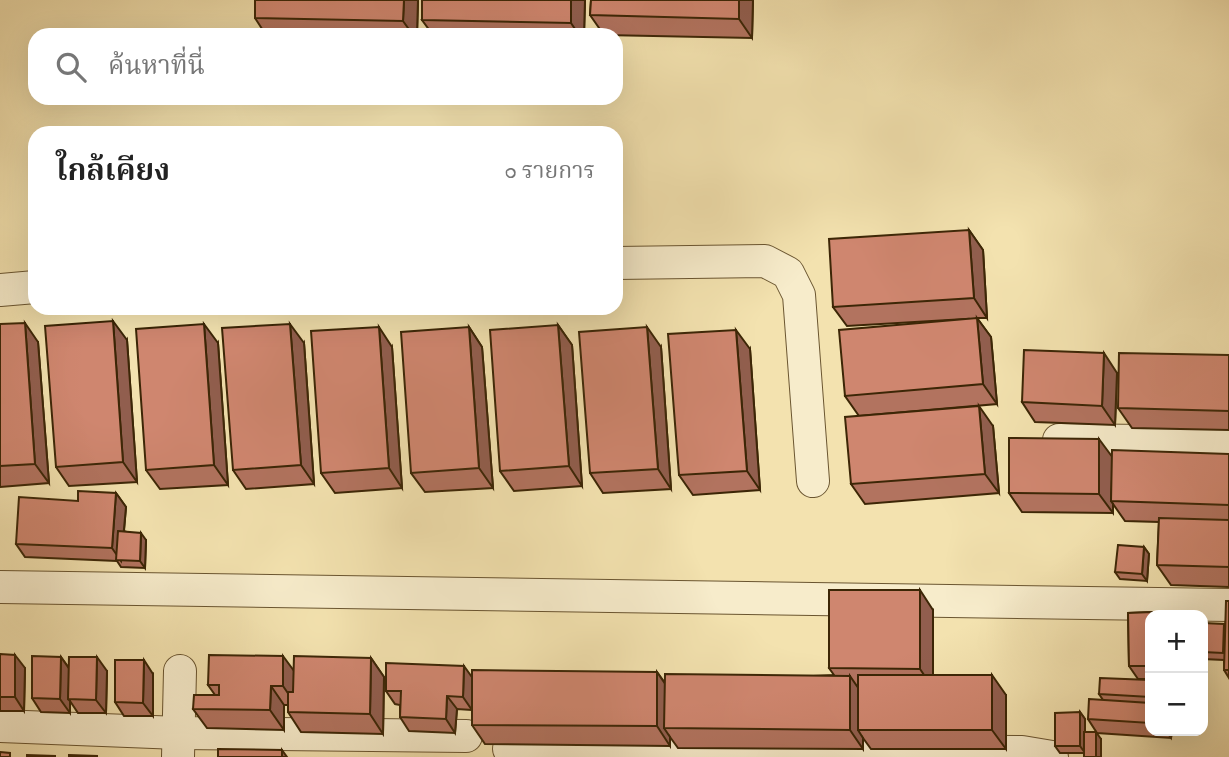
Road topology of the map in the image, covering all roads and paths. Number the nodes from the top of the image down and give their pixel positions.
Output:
1 (623, 263) edge
2 (28, 288) edge
3 (0, 290) edge
4 (1052, 440) edge
5 (1229, 442) edge
6 (813, 481) dead end
7 (0, 587) edge
8 (1229, 605) edge
9 (180, 671) dead end
10 (0, 726) edge
11 (466, 736) dead end
12 (178, 745) edge
13 (509, 750) dead end
14 (1052, 757) edge

1 - 6 street
2 - 3 street
4 - 5 street
7 - 8 street
9 - 12 street
10 - 12 street
11 - 12 street
13 - 14 street

